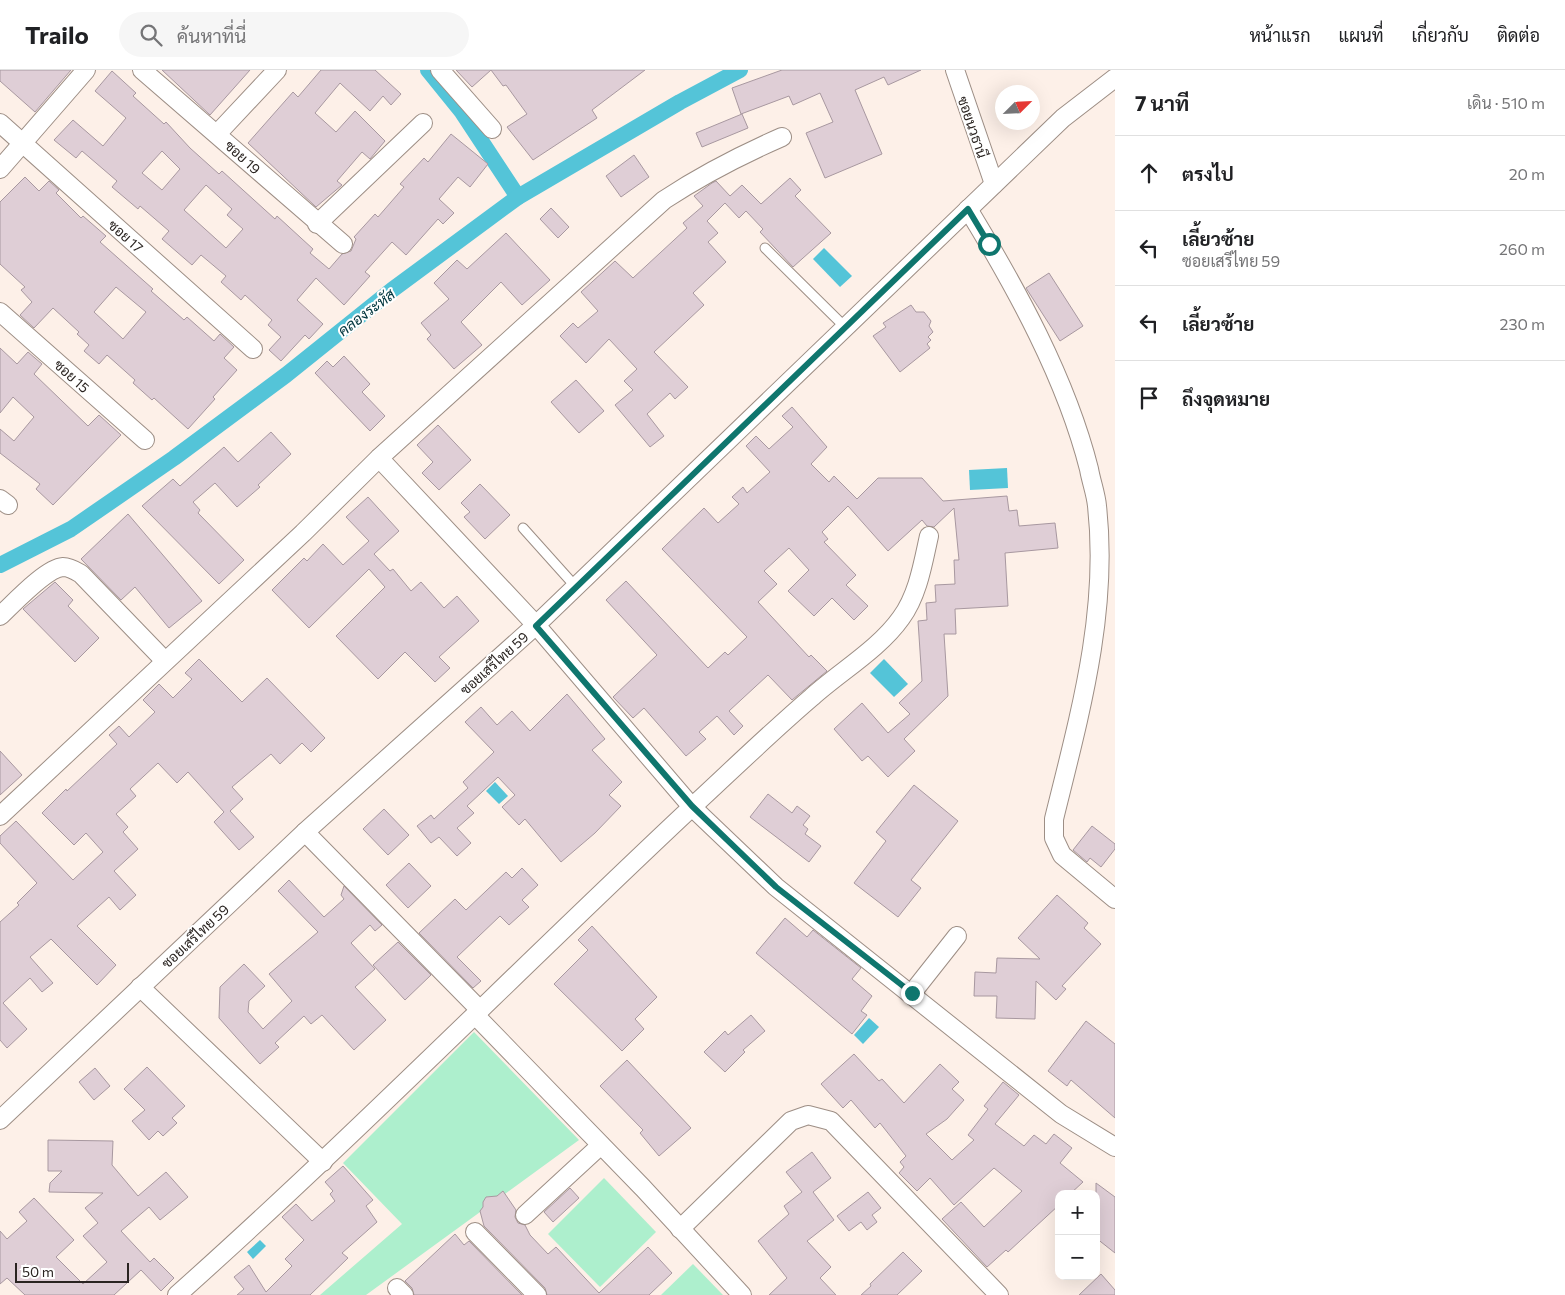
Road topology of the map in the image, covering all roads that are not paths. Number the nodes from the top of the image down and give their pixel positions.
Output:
1 (86, 70) edge
2 (142, 70) edge
3 (277, 70) edge
4 (440, 70) edge
5 (956, 70) edge
6 (1115, 78) edge
7 (0, 123) edge
8 (423, 123) dead end
9 (492, 129) dead end
10 (217, 134) junction
11 (782, 137) dead end
12 (22, 143) junction
13 (0, 169) edge
14 (994, 184) junction
15 (968, 209) junction
16 (317, 224) junction
17 (343, 244) dead end
18 (765, 248) dead end
19 (0, 312) edge
20 (846, 327) junction
21 (253, 349) dead end
22 (145, 440) dead end
23 (379, 458) junction
24 (523, 528) dead end
25 (929, 536) dead end
26 (575, 586) junction
27 (0, 616) edge
28 (536, 626) junction
29 (165, 661) junction
30 (692, 806) junction
31 (0, 816) edge
32 (305, 832) junction
33 (1115, 899) edge
34 (958, 936) dead end
35 (140, 987) junction
36 (912, 993) junction
37 (478, 1013) junction
38 (0, 1120) edge
39 (601, 1145) junction
40 (1115, 1147) edge
41 (324, 1162) junction
42 (525, 1214) dead end
43 (680, 1229) junction
44 (475, 1232) dead end
45 (177, 1295) edge
46 (537, 1295) edge
47 (742, 1295) edge
48 (999, 1295) edge

1 - 12 street
2 - 10 street, ซอย 19
3 - 10 street
4 - 9 street
5 - 14 street, ซอยนวธานี
6 - 14 street, ซอยเสรีไทย 59
7 - 12 street, ซอย 17
8 - 16 street
10 - 16 street, ซอย 19
11 - 23 street
12 - 13 street
12 - 21 street, ซอย 17
14 - 15 street, ซอยเสรีไทย 59
15 - 20 street, ซอยเสรีไทย 59
15 - 33 street
16 - 17 street, ซอย 19
18 - 20 lane
19 - 22 street, ซอย 15
20 - 26 street, ซอยเสรีไทย 59
23 - 28 street
23 - 29 street
24 - 26 lane
25 - 30 street
26 - 28 street, ซอยเสรีไทย 59
27 - 29 street
28 - 30 street
28 - 32 street, ซอยเสรีไทย 59
29 - 31 street
30 - 36 street
30 - 37 street
32 - 35 street, ซอยเสรีไทย 59
32 - 37 street
34 - 36 street
35 - 38 street, ซอยเสรีไทย 59
35 - 41 street
36 - 40 street
37 - 39 street
37 - 41 street
39 - 42 street
39 - 43 street
41 - 45 street
43 - 47 street
43 - 48 street
44 - 46 street

